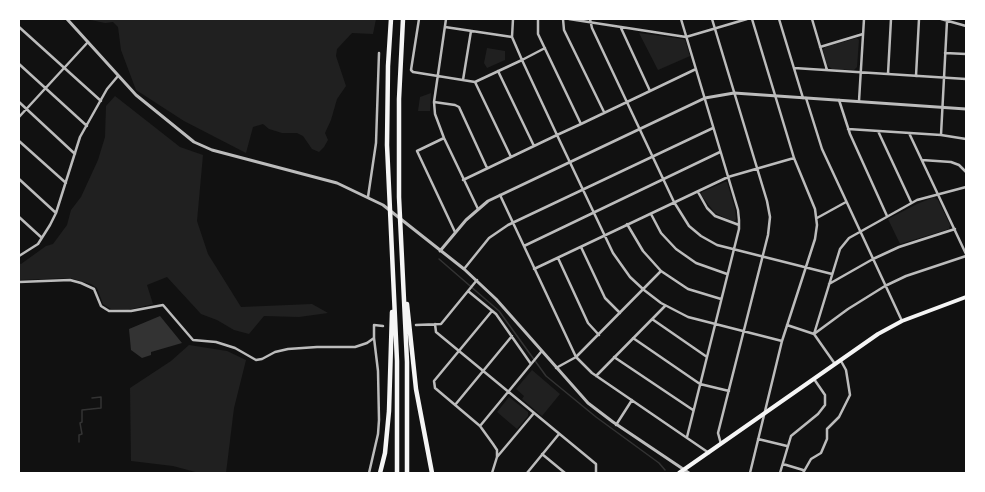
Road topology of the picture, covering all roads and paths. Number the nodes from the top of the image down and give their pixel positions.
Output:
1 (67, 19) edge
2 (391, 19) edge
3 (403, 19) edge
4 (419, 19) edge
5 (446, 19) edge
6 (512, 19) edge
7 (538, 19) edge
8 (563, 19) edge
9 (569, 19) edge
10 (681, 19) edge
11 (712, 19) edge
12 (747, 19) edge
13 (752, 19) edge
14 (779, 19) edge
15 (813, 19) edge
16 (864, 19) edge
17 (892, 19) edge
18 (919, 19) edge
19 (941, 19) edge
20 (590, 21) edge
21 (947, 21) junction
22 (966, 26) edge
23 (19, 27) edge
24 (445, 27) junction
25 (621, 28) junction
26 (715, 29) junction
27 (471, 31) junction
28 (863, 34) junction
29 (512, 37) junction
30 (686, 37) junction
31 (88, 42) junction
32 (820, 47) junction
33 (545, 48) junction
34 (945, 52) junction
35 (379, 53) dead end
36 (966, 54) edge
37 (522, 60) junction
38 (19, 64) edge
39 (64, 68) junction
40 (794, 68) junction
41 (696, 69) junction
42 (828, 70) junction
43 (498, 71) junction
44 (861, 72) junction
45 (888, 74) junction
46 (118, 76) junction
47 (437, 76) junction
48 (916, 76) junction
49 (944, 77) junction
50 (966, 79) edge
51 (463, 80) junction
52 (475, 82) junction
53 (45, 88) junction
54 (650, 91) junction
55 (734, 93) junction
56 (775, 96) junction
57 (705, 98) junction
58 (805, 98) junction
59 (840, 100) junction
60 (101, 101) junction
61 (859, 101) junction
62 (19, 102) edge
63 (434, 102) junction
64 (627, 102) junction
65 (942, 106) junction
66 (26, 109) junction
67 (966, 109) edge
68 (604, 112) junction
69 (19, 117) edge
70 (581, 124) junction
71 (86, 126) junction
72 (713, 128) junction
73 (640, 129) junction
74 (848, 129) junction
75 (878, 131) junction
76 (909, 133) junction
77 (557, 135) junction
78 (940, 135) junction
79 (444, 138) junction
80 (966, 139) edge
81 (19, 141) edge
82 (534, 146) junction
83 (720, 152) junction
84 (75, 154) junction
85 (652, 156) junction
86 (511, 157) junction
87 (794, 158) junction
88 (922, 160) junction
89 (570, 162) junction
90 (488, 168) junction
91 (757, 169) junction
92 (966, 172) edge
93 (728, 177) junction
94 (19, 179) edge
95 (663, 179) junction
96 (463, 180) junction
97 (66, 183) junction
98 (966, 187) edge
99 (583, 189) junction
100 (698, 192) junction
101 (938, 193) junction
102 (500, 195) junction
103 (368, 197) junction
104 (674, 202) junction
105 (846, 202) junction
106 (911, 202) junction
107 (478, 209) junction
108 (594, 212) junction
109 (56, 213) junction
110 (651, 214) junction
111 (887, 216) junction
112 (19, 217) edge
113 (817, 218) junction
114 (513, 222) junction
115 (627, 224) junction
116 (739, 225) junction
117 (955, 229) junction
118 (860, 231) junction
119 (456, 232) junction
120 (604, 235) junction
121 (42, 238) junction
122 (524, 246) junction
123 (581, 247) junction
124 (734, 249) junction
125 (440, 251) junction
126 (966, 255) edge
127 (19, 256) edge
128 (763, 256) junction
129 (558, 258) junction
130 (873, 258) junction
131 (806, 267) junction
132 (464, 269) junction
133 (534, 269) junction
134 (662, 271) junction
135 (392, 272) junction
136 (403, 273) junction
137 (727, 274) junction
138 (832, 274) junction
139 (477, 280) junction
140 (19, 282) edge
141 (829, 284) junction
142 (885, 286) junction
143 (469, 290) junction
144 (644, 290) junction
145 (966, 297) edge
146 (721, 299) junction
147 (665, 306) junction
148 (492, 311) junction
149 (620, 313) junction
150 (652, 319) junction
151 (902, 321) junction
152 (435, 324) junction
153 (715, 324) junction
154 (416, 325) dead end
155 (787, 325) junction
156 (384, 326) dead end
157 (744, 332) junction
158 (814, 334) junction
159 (599, 335) junction
160 (512, 336) junction
161 (374, 338) junction
162 (633, 338) junction
163 (782, 341) junction
164 (459, 351) junction
165 (542, 352) junction
166 (576, 357) junction
167 (614, 357) junction
168 (707, 357) junction
169 (841, 361) junction
170 (532, 363) junction
171 (836, 364) junction
172 (556, 368) junction
173 (483, 371) junction
174 (596, 376) junction
175 (814, 379) junction
176 (700, 384) junction
177 (729, 391) junction
178 (508, 392) junction
179 (632, 400) junction
180 (455, 405) junction
181 (693, 410) junction
182 (534, 413) junction
183 (764, 415) junction
184 (616, 424) junction
185 (480, 426) junction
186 (559, 434) junction
187 (687, 437) junction
188 (758, 439) junction
189 (721, 445) junction
190 (787, 446) junction
191 (709, 453) junction
192 (542, 454) junction
193 (496, 457) junction
194 (782, 464) junction
195 (681, 472) edge
196 (803, 472) edge
197 (369, 473) edge
198 (380, 473) edge
199 (397, 473) edge
200 (407, 473) edge
201 (432, 473) edge
202 (492, 473) edge
203 (527, 473) edge
204 (565, 473) edge
205 (596, 473) edge
206 (689, 473) edge
207 (750, 473) edge
208 (780, 473) edge

1 - 31 street
2 - 135 highway
3 - 136 highway
4 - 47 street
5 - 24 street
6 - 29 street
7 - 33 street
8 - 68 street
9 - 20 street
10 - 30 street
11 - 26 street
12 - 26 street
13 - 56 street
14 - 40 street
15 - 32 street
16 - 28 street
17 - 45 street
18 - 48 street
19 - 21 street
20 - 25 street
20 - 64 street
21 - 22 street
21 - 34 street
23 - 39 street
24 - 27 street
24 - 47 street
25 - 30 street
25 - 54 street
26 - 30 street
26 - 55 street
27 - 29 street
27 - 51 street
28 - 32 street
28 - 44 street
29 - 37 street
30 - 41 street
31 - 39 street
31 - 46 street
32 - 42 street
33 - 37 street
33 - 70 street
34 - 36 street
34 - 49 street
35 - 103 street
37 - 43 street
37 - 77 street
38 - 53 street
39 - 53 street
39 - 60 street
40 - 42 street
40 - 58 street
41 - 54 street
41 - 57 street
42 - 44 street
43 - 52 street
43 - 82 street
44 - 45 street
44 - 61 street
45 - 48 street
46 - 60 street
46 - 103 street
47 - 51 street
47 - 63 street
48 - 49 street
49 - 50 street
49 - 65 street
51 - 52 street
52 - 86 street
53 - 66 street
53 - 71 street
54 - 64 street
55 - 56 street
55 - 57 street
55 - 91 street
56 - 58 street
56 - 87 street
57 - 72 street
57 - 73 street
58 - 59 street
58 - 105 street
59 - 61 street
59 - 74 street
60 - 71 street
61 - 65 street
62 - 66 street
63 - 79 street
63 - 90 street
64 - 68 street
64 - 73 street
65 - 67 street
65 - 78 street
66 - 69 street
66 - 84 street
68 - 70 street
70 - 77 street
71 - 84 street
72 - 83 street
72 - 85 street
73 - 85 street
73 - 89 street
74 - 75 street
74 - 111 street
75 - 76 street
75 - 106 street
76 - 78 street
76 - 88 street
77 - 82 street
77 - 89 street
78 - 80 street
79 - 96 street
79 - 119 street
81 - 97 street
82 - 86 street
83 - 93 street
83 - 95 street
84 - 97 street
85 - 95 street
85 - 99 street
86 - 90 street
87 - 91 street
87 - 113 street
88 - 92 street
88 - 101 street
89 - 99 street
89 - 102 street
90 - 96 street
91 - 93 street
91 - 128 street
93 - 100 street
93 - 116 street
94 - 109 street
95 - 104 street
95 - 108 street
96 - 107 street
97 - 109 street
98 - 101 street
99 - 108 street
99 - 114 street
100 - 104 street
100 - 116 street
101 - 106 street
101 - 117 street
102 - 107 street
102 - 114 street
103 - 125 street
104 - 110 street
104 - 124 street
105 - 113 street
105 - 118 street
106 - 111 street
107 - 119 street
108 - 120 street
108 - 122 street
109 - 121 street
110 - 115 street
110 - 137 street
111 - 118 street
112 - 121 street
113 - 131 street
114 - 122 street
114 - 132 street
115 - 120 street
115 - 134 street
116 - 124 street
117 - 126 street
117 - 130 street
118 - 130 street
118 - 138 street
119 - 125 street
120 - 123 street
120 - 144 street
121 - 127 street
122 - 133 street
123 - 129 street
123 - 149 street
124 - 128 street
124 - 137 street
125 - 132 street
126 - 142 street
128 - 131 street
128 - 157 street
129 - 133 street
129 - 159 street
130 - 141 street
130 - 142 street
131 - 138 street
131 - 155 street
132 - 139 street
133 - 166 street
134 - 144 street
134 - 146 street
135 - 198 highway
135 - 199 highway
136 - 200 highway
136 - 201 highway
137 - 146 street
138 - 141 street
139 - 143 street
139 - 165 street
140 - 161 street
141 - 158 street
142 - 151 street
142 - 158 street
143 - 148 street
143 - 152 street
144 - 147 street
144 - 149 street
145 - 151 main road
146 - 153 street
147 - 150 street
147 - 153 street
148 - 160 street
148 - 164 street
149 - 159 street
150 - 162 street
150 - 168 street
151 - 169 main road
152 - 154 street
152 - 164 street
153 - 157 street
153 - 168 street
155 - 158 street
155 - 163 street
156 - 161 street
157 - 163 street
157 - 177 street
158 - 171 street
159 - 166 street
160 - 170 street
160 - 173 street
161 - 197 street
162 - 167 street
162 - 176 street
163 - 183 street
164 - 173 street
164 - 180 street
165 - 170 street
165 - 172 street
166 - 172 street
166 - 174 street
167 - 174 street
167 - 181 street
168 - 176 street
169 - 171 main road
169 - 196 street
170 - 178 street
171 - 175 main road
172 - 184 street
173 - 178 street
173 - 180 street
174 - 179 street
175 - 183 main road
175 - 190 street
176 - 177 street
176 - 181 street
177 - 189 street
178 - 182 street
178 - 185 street
179 - 184 street
179 - 187 street
180 - 185 street
181 - 187 street
182 - 186 street
182 - 193 street
183 - 188 street
183 - 189 main road
184 - 195 street
185 - 193 street
186 - 192 street
186 - 205 street
187 - 191 street
188 - 190 street
188 - 207 street
189 - 191 main road
190 - 194 street
191 - 195 main road
192 - 203 street
192 - 204 street
193 - 202 street
194 - 196 street
194 - 208 street
195 - 206 street

